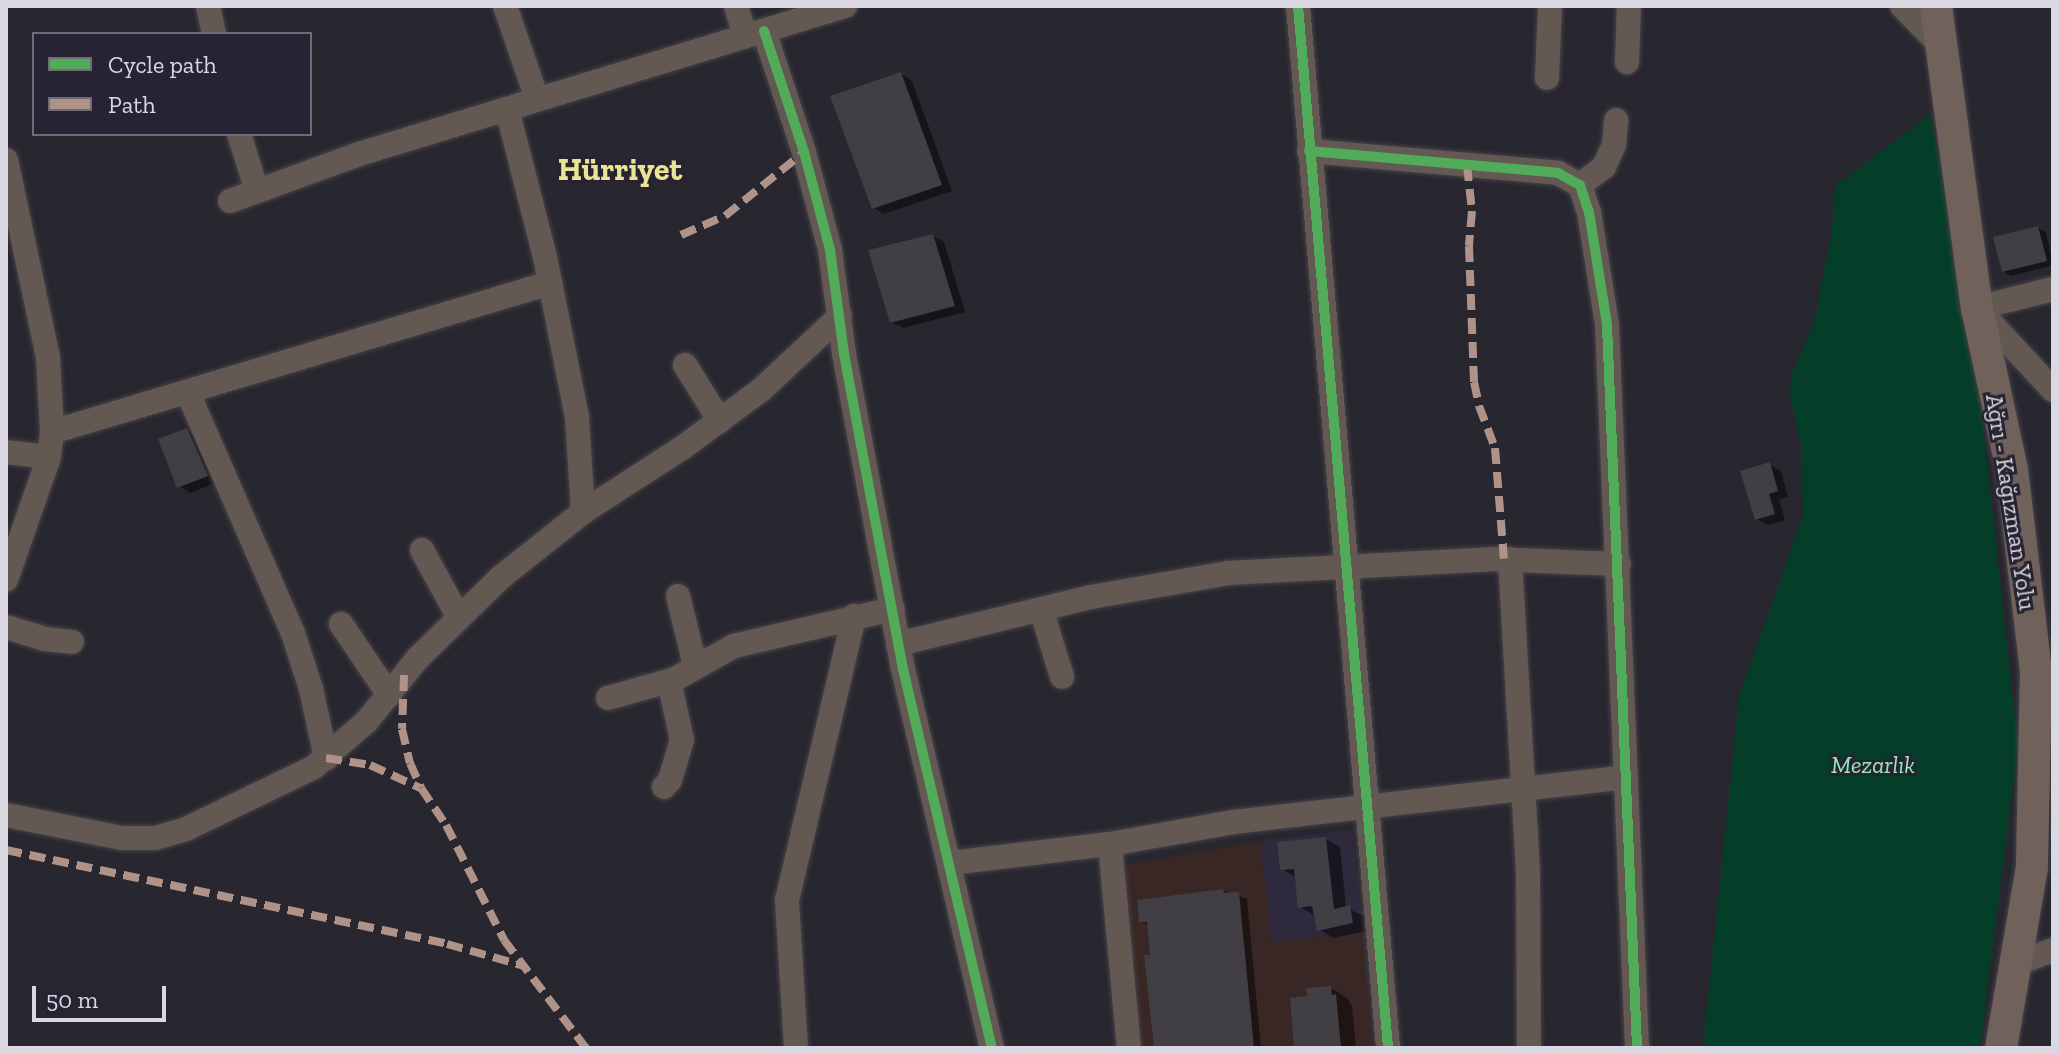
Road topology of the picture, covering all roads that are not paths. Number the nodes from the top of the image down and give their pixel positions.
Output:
1 (208, 6) edge
2 (505, 6) edge
3 (736, 6) edge
4 (845, 6) edge
5 (1298, 6) edge
6 (1550, 6) edge
7 (1629, 6) edge
8 (1902, 6) edge
9 (1936, 6) edge
10 (214, 32) edge
11 (754, 33) junction
12 (1944, 49) junction
13 (1627, 62) dead end
14 (1547, 78) dead end
15 (537, 99) junction
16 (507, 109) junction
17 (1616, 120) dead end
18 (240, 136) edge
19 (1309, 151) junction
20 (6, 160) edge
21 (1580, 185) junction
22 (257, 191) junction
23 (230, 201) dead end
24 (550, 283) junction
25 (2053, 289) edge
26 (1977, 308) junction
27 (840, 316) junction
28 (685, 365) dead end
29 (2053, 390) edge
30 (188, 393) junction
31 (720, 421) junction
32 (52, 432) junction
33 (6, 452) edge
34 (49, 457) junction
35 (583, 512) junction
36 (422, 550) dead end
37 (1510, 559) junction
38 (1619, 564) junction
39 (1345, 565) junction
40 (6, 580) edge
41 (678, 596) dead end
42 (893, 609) junction
43 (1041, 609) junction
44 (854, 616) junction
45 (459, 618) junction
46 (341, 624) dead end
47 (6, 627) edge
48 (72, 642) dead end
49 (898, 644) junction
50 (695, 665) junction
51 (1062, 677) dead end
52 (669, 681) junction
53 (389, 695) junction
54 (608, 698) dead end
55 (326, 758) junction
56 (1625, 777) junction
57 (664, 787) dead end
58 (1520, 787) junction
59 (1367, 805) junction
60 (6, 815) edge
61 (1110, 844) junction
62 (950, 863) junction
63 (2053, 950) edge
64 (2017, 958) junction
65 (796, 1048) edge
66 (992, 1048) edge
67 (1129, 1048) edge
68 (1388, 1048) edge
69 (1529, 1048) edge
70 (1637, 1048) edge
71 (2001, 1048) edge

1 - 10 street
2 - 15 street
3 - 11 street
4 - 11 street
5 - 19 street
6 - 14 street
7 - 13 street
8 - 12 street
9 - 12 main road, Ağrı - Kağızman Yolu
11 - 15 street
11 - 27 street
12 - 26 main road, Ağrı - Kağızman Yolu
15 - 16 street
16 - 22 street
16 - 24 street
17 - 21 street
18 - 22 street
19 - 21 street
19 - 39 street
20 - 32 street
21 - 38 street
22 - 23 street
24 - 30 street
24 - 35 street
25 - 26 street
26 - 29 street
26 - 64 main road, Ağrı - Kağızman Yolu
27 - 31 street
27 - 42 street
28 - 31 street
30 - 32 street
30 - 55 street
31 - 35 street
32 - 34 street
33 - 34 street
34 - 40 street
35 - 45 street
36 - 45 street
37 - 38 street
37 - 39 street
37 - 58 street
38 - 56 street
39 - 43 street
39 - 59 street
41 - 50 street
42 - 44 street
42 - 49 street
43 - 49 street
43 - 51 street
44 - 50 street
44 - 65 street
45 - 53 street
46 - 53 street
47 - 48 street
49 - 62 street
50 - 52 street
52 - 54 street
52 - 57 street
53 - 55 street
55 - 60 street
56 - 58 street
56 - 70 street
58 - 59 street
58 - 69 street
59 - 61 street
59 - 68 street
61 - 62 street
61 - 67 street
62 - 66 street
63 - 64 street
64 - 71 main road, Ağrı - Kağızman Yolu

